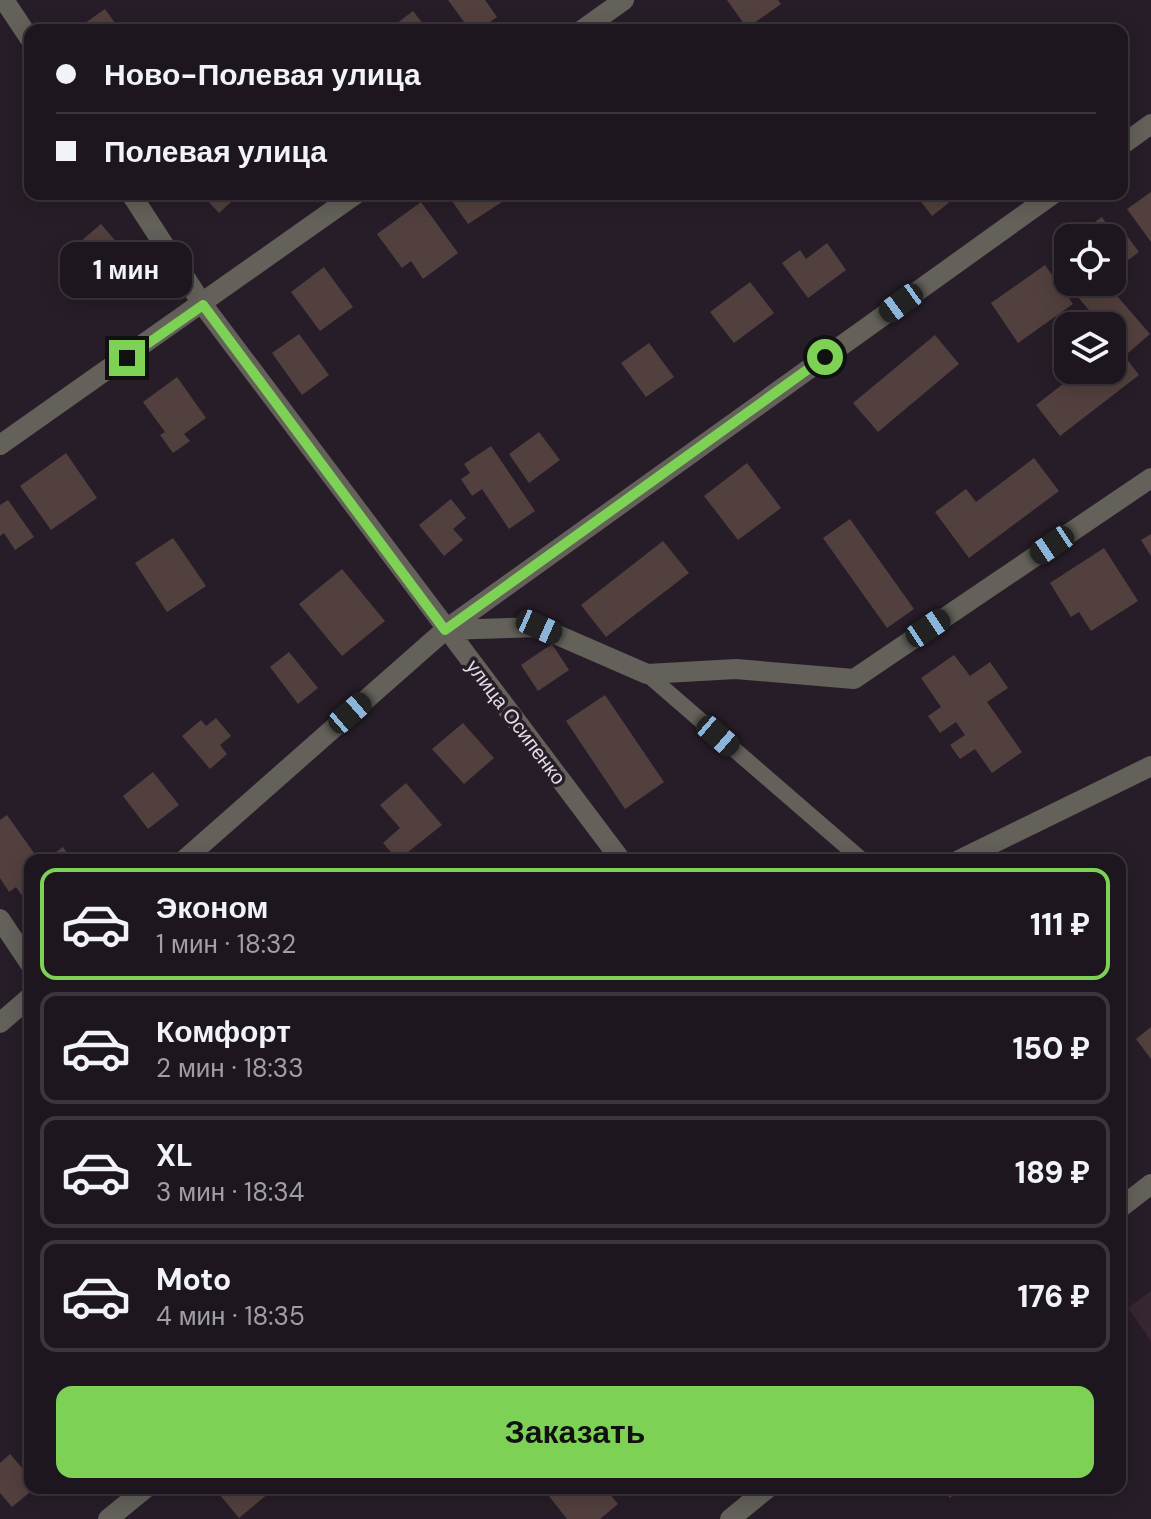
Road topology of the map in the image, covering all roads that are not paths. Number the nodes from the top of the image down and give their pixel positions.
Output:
1 (4, 0) edge
2 (624, 0) edge
3 (590, 24) edge
4 (24, 30) edge
5 (1151, 124) edge
6 (1128, 141) edge
7 (135, 200) edge
8 (348, 200) edge
9 (1045, 200) edge
10 (203, 305) junction
11 (0, 445) edge
12 (1151, 478) edge
13 (445, 630) junction
14 (647, 674) junction
15 (1151, 766) edge
16 (191, 854) edge
17 (616, 854) edge
18 (855, 854) edge
19 (971, 854) edge
20 (0, 919) edge
21 (24, 955) edge
22 (24, 1002) edge
23 (0, 1023) edge
24 (1151, 1184) edge
25 (1126, 1203) edge
26 (139, 1494) edge
27 (761, 1494) edge
28 (108, 1519) edge
29 (730, 1519) edge

1 - 4 street
2 - 3 street
5 - 6 street
7 - 10 street, улица Осипенко
8 - 10 street
9 - 13 street
10 - 11 street
10 - 13 street, улица Осипенко
12 - 14 street
13 - 14 street
13 - 16 street
13 - 17 street, улица Осипенко
14 - 18 lane
15 - 19 street
20 - 21 street
22 - 23 street
24 - 25 street
26 - 28 street
27 - 29 street

